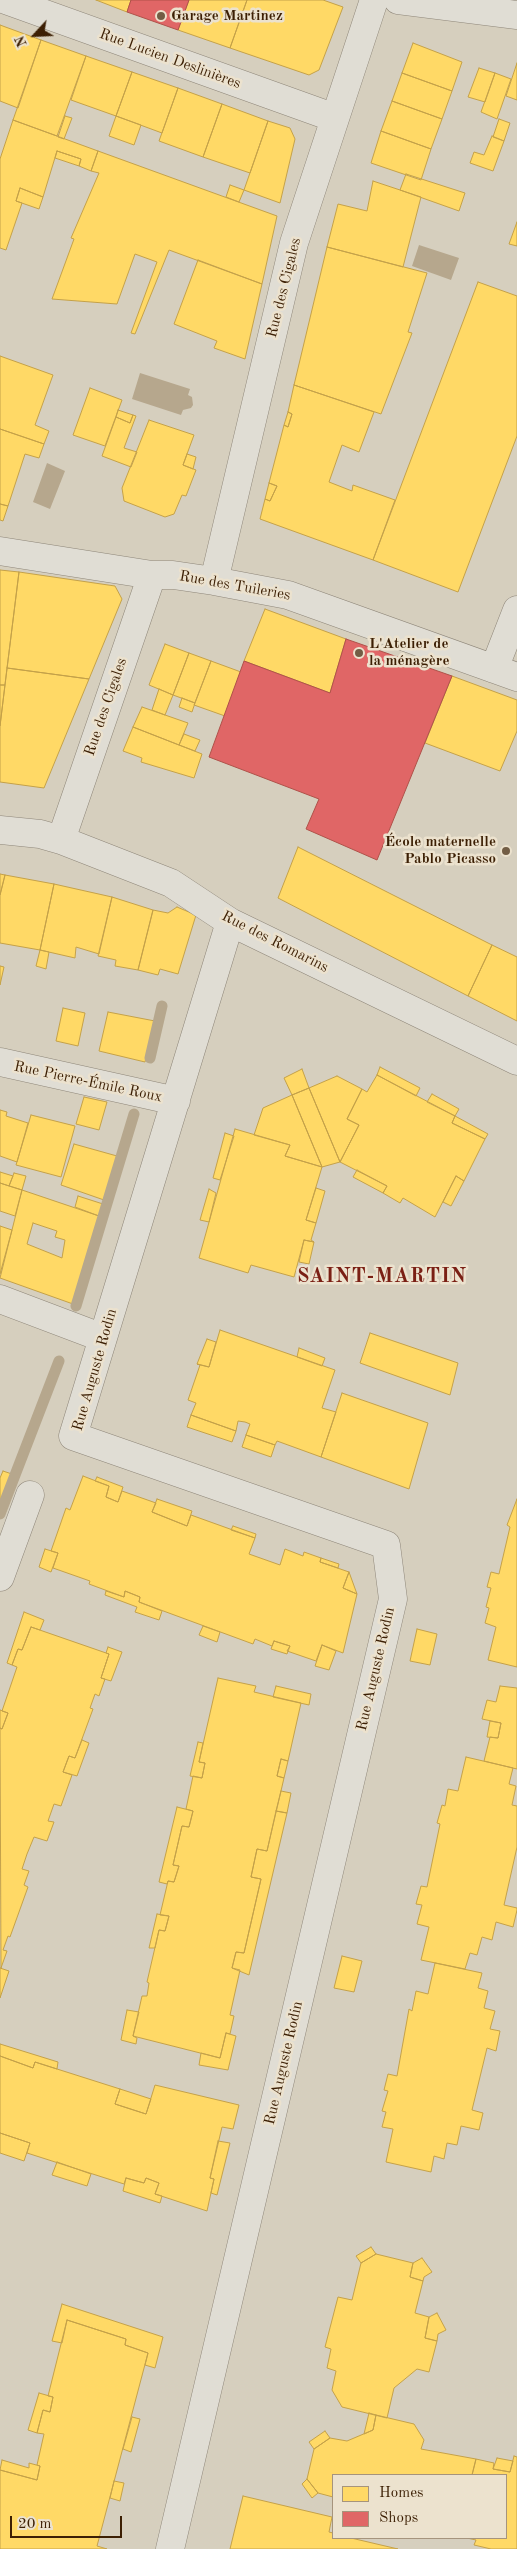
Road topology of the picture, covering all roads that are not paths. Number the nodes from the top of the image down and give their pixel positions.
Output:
1 (6, 0) edge
2 (374, 0) edge
3 (398, 0) edge
4 (517, 15) edge
5 (335, 118) junction
6 (0, 551) edge
7 (152, 575) junction
8 (214, 581) junction
9 (517, 610) edge
10 (506, 673) edge
11 (0, 830) edge
12 (61, 840) junction
13 (230, 922) junction
14 (517, 1061) edge
15 (0, 1062) edge
16 (176, 1101) junction
17 (0, 1299) edge
18 (103, 1338) junction
19 (30, 1494) dead end
20 (0, 1577) edge
21 (170, 2549) edge

1 - 5 street, Rue Lucien Deslinières
2 - 5 street, Rue des Cigales
3 - 4 street
5 - 8 street, Rue des Cigales
6 - 7 street, Rue des Tuileries
7 - 8 street, Rue des Tuileries
7 - 12 street, Rue des Cigales
8 - 10 street, Rue des Tuileries
9 - 10 street
11 - 12 street, Rue des Romarins
12 - 13 street, Rue des Romarins
13 - 14 street, Rue des Romarins
13 - 16 street, Rue Auguste Rodin
15 - 16 street, Rue Pierre-Émile Roux
16 - 18 street, Rue Auguste Rodin
17 - 18 street
18 - 21 street, Rue Auguste Rodin
19 - 20 street

